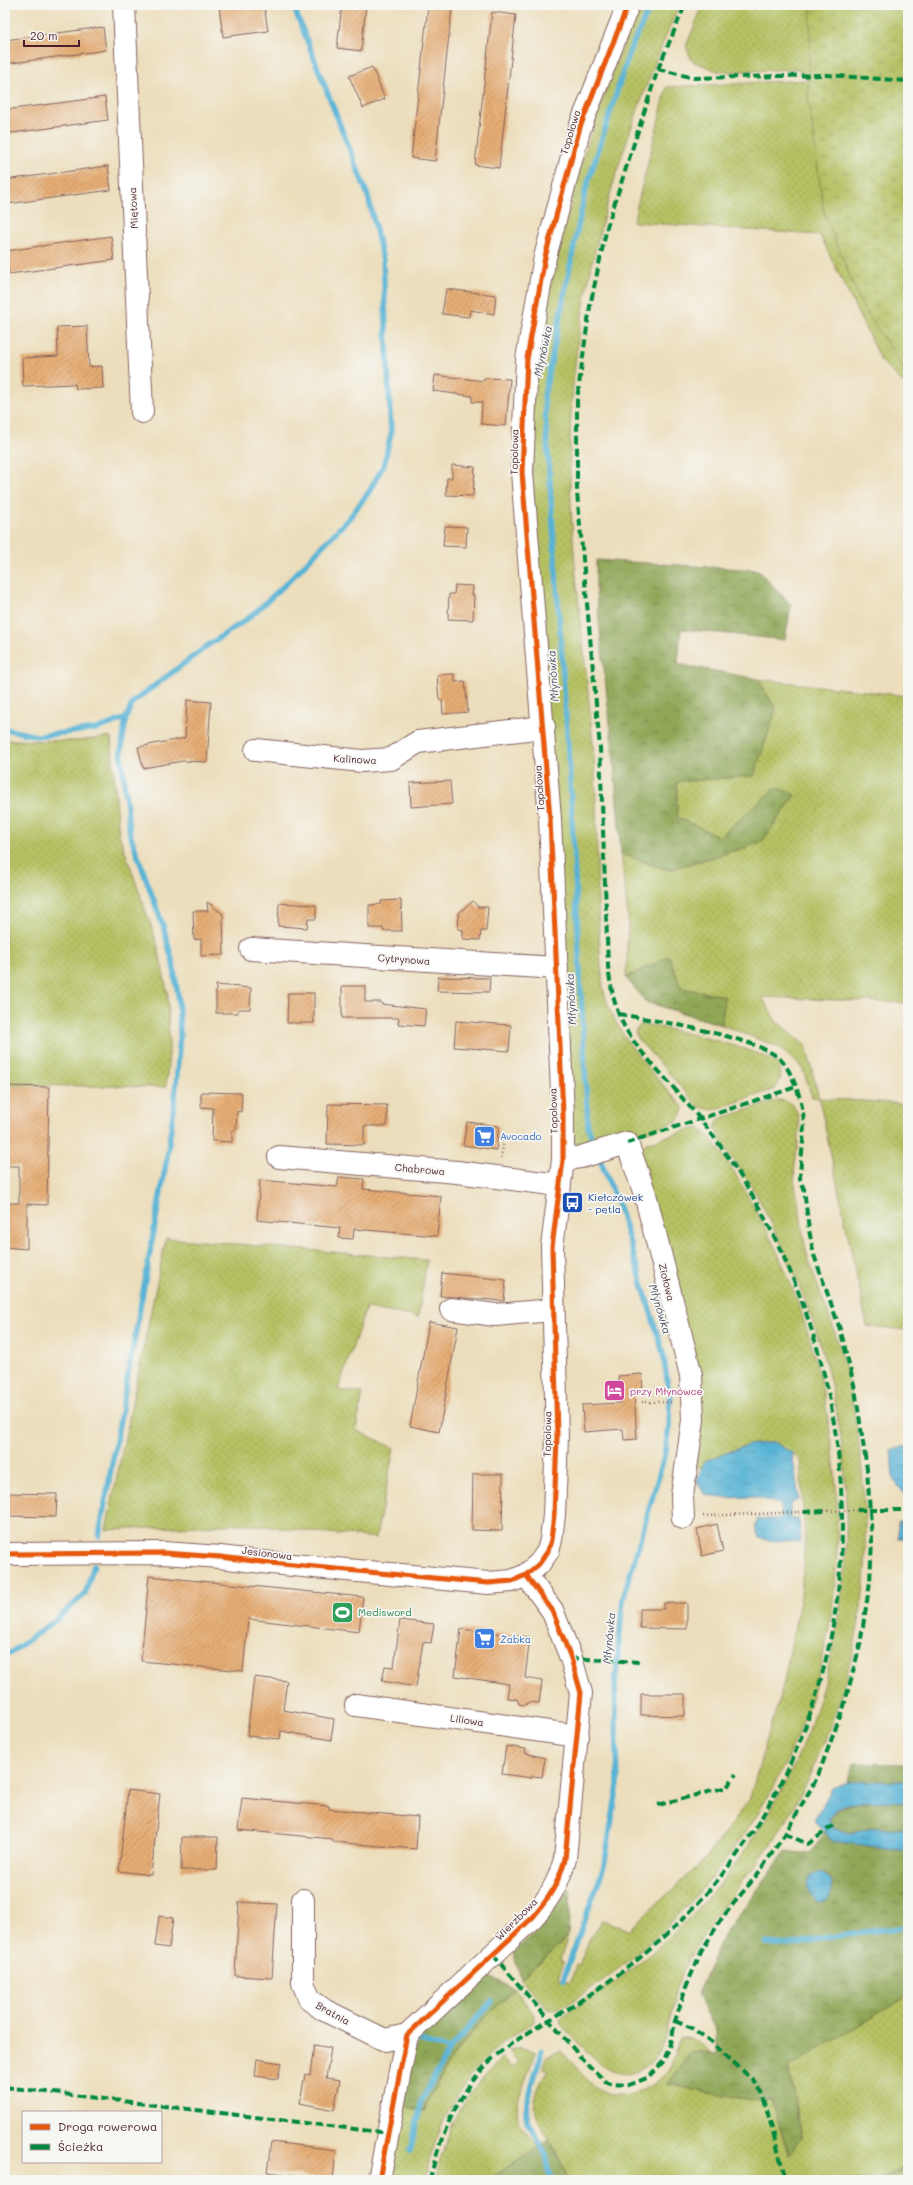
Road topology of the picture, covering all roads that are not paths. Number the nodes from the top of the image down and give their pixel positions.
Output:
1 (124, 5) edge
2 (628, 5) edge
3 (142, 412) dead end
4 (544, 728) junction
5 (256, 750) dead end
6 (251, 949) dead end
7 (557, 968) junction
8 (279, 1157) dead end
9 (572, 1158) junction
10 (560, 1186) junction
11 (451, 1309) dead end
12 (553, 1310) junction
13 (683, 1518) road end
14 (5, 1554) edge
15 (526, 1575) junction
16 (356, 1705) dead end
17 (578, 1736) junction
18 (303, 1900) dead end
19 (406, 2035) junction
20 (378, 2180) edge

1 - 3 street, Miętowa
2 - 4 street, Topolowa
4 - 5 street, Kalinowa
4 - 7 street, Topolowa
6 - 7 street, Cytrynowa
7 - 9 street, Topolowa
8 - 10 street, Chabrowa
9 - 10 street, Topolowa
9 - 13 street, Ziołowa
10 - 12 street, Topolowa
11 - 12 street
12 - 15 street, Topolowa
14 - 15 street, Jesionowa
15 - 17 street, Wierzbowa
16 - 17 street, Liliowa
17 - 19 street, Wierzbowa
18 - 19 street, Bratnia
19 - 20 street

